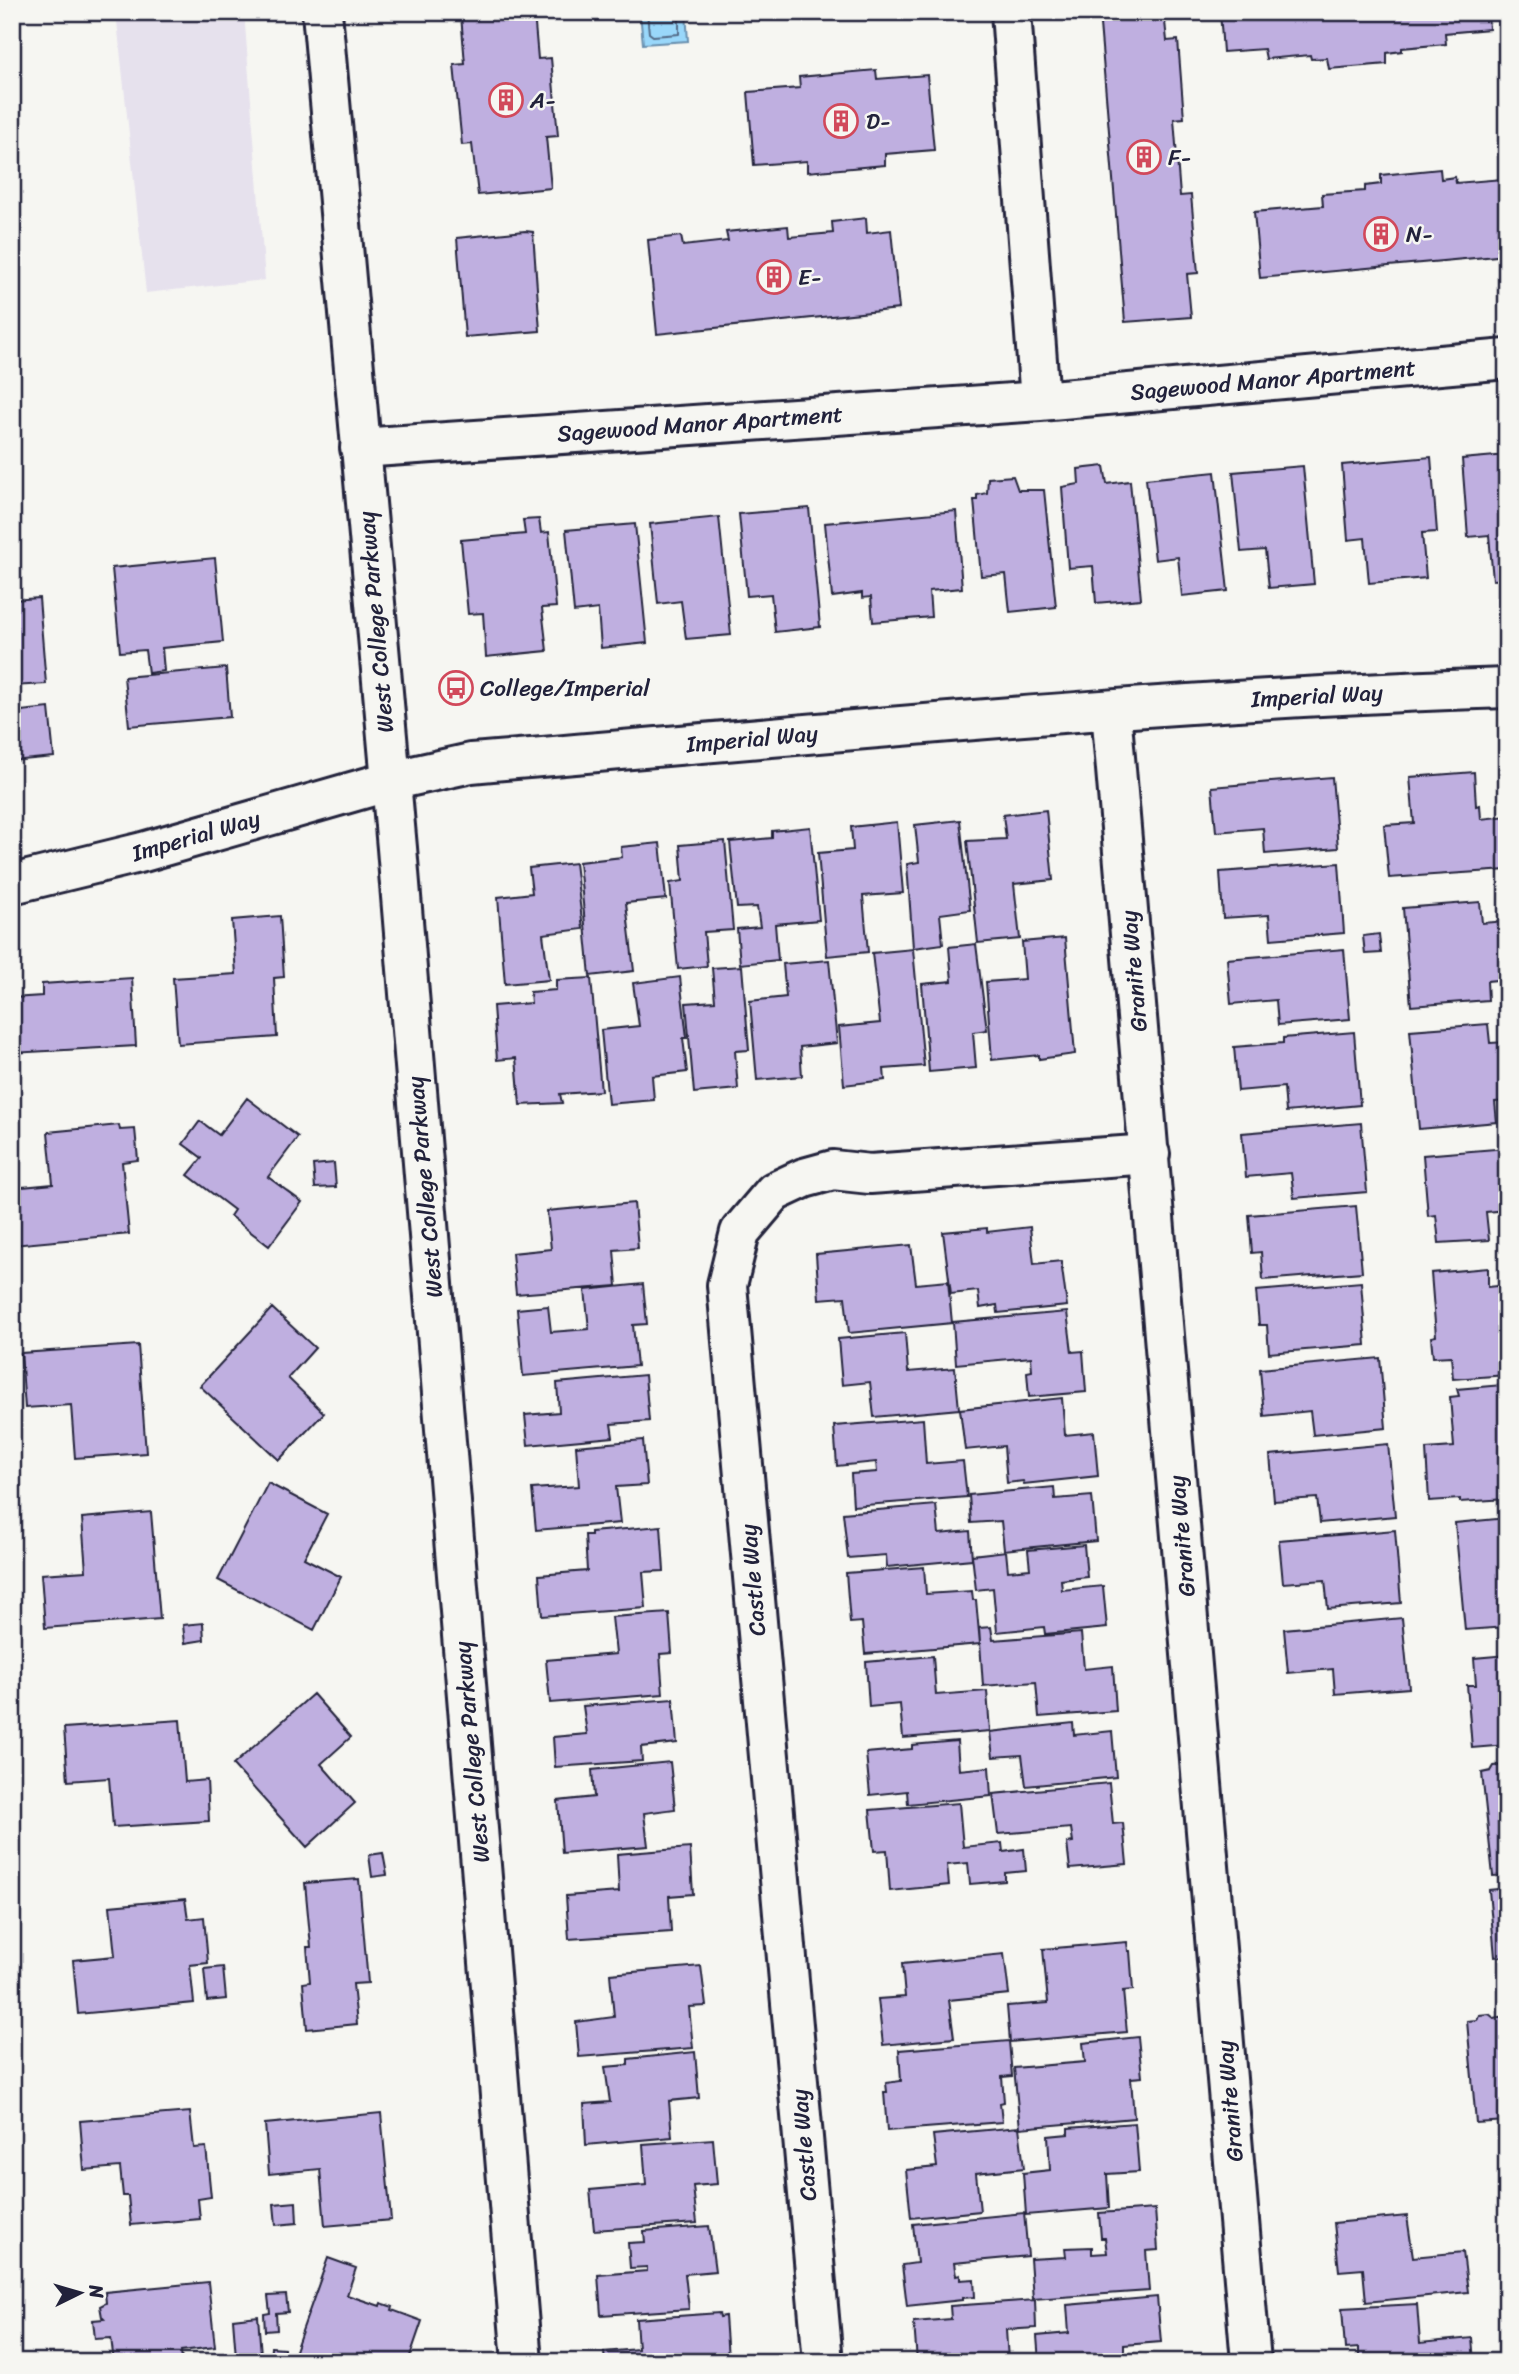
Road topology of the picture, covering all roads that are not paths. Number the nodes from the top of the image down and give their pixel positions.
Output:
1 (322, 12) edge
2 (1011, 12) edge
3 (1507, 359) edge
4 (1040, 401) junction
5 (360, 448) junction
6 (1507, 688) edge
7 (1111, 709) junction
8 (390, 781) junction
9 (12, 884) edge
10 (1150, 1154) junction
11 (523, 2362) edge
12 (823, 2362) edge
13 (1251, 2362) edge

1 - 5 street, West College Parkway
2 - 4 street
3 - 4 street, Sagewood Manor Apartment
4 - 5 street, Sagewood Manor Apartment
5 - 8 street, West College Parkway
6 - 7 street, Imperial Way
7 - 8 street, Imperial Way
7 - 10 street, Granite Way
8 - 9 street, Imperial Way
8 - 11 street, West College Parkway
10 - 12 street, Castle Way
10 - 13 street, Granite Way

